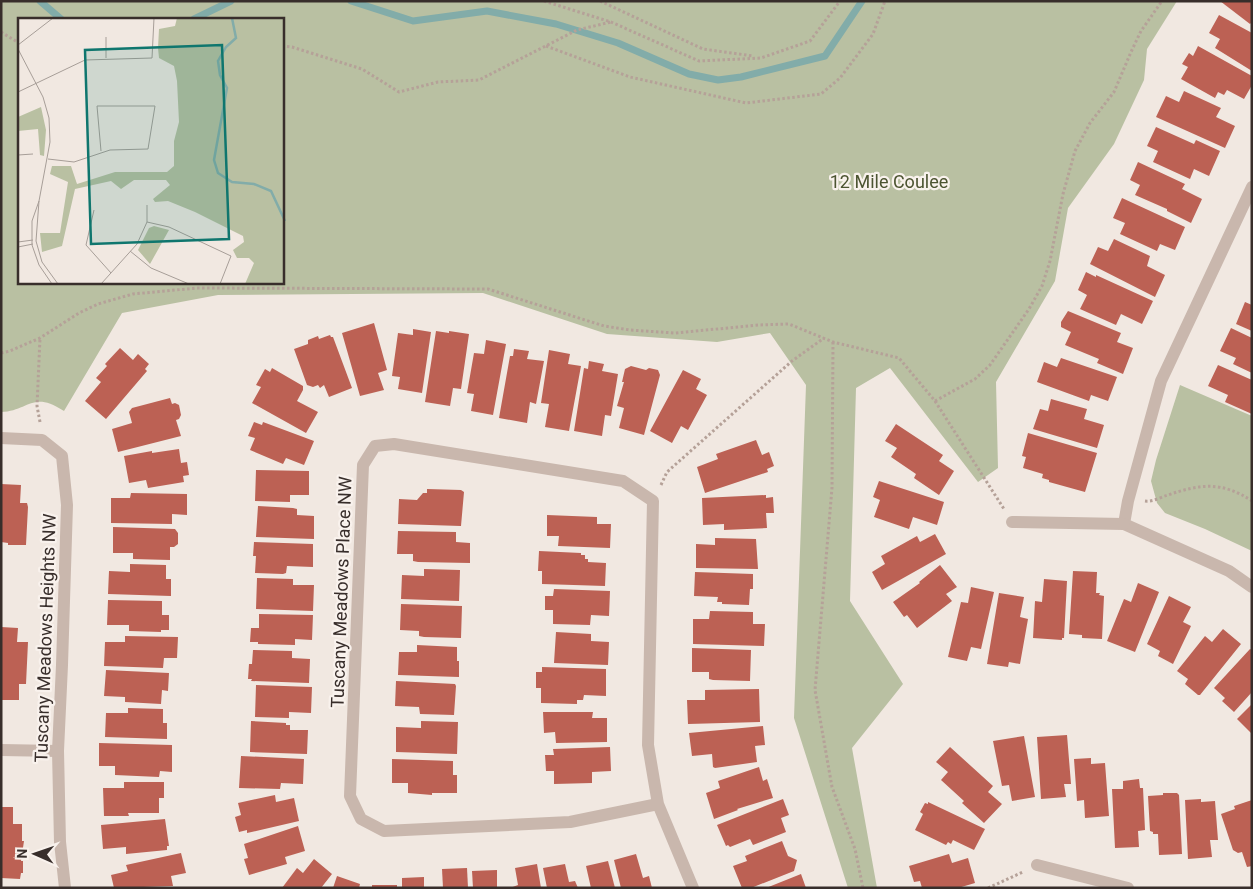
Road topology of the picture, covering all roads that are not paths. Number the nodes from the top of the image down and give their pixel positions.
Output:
1 (1252, 187) edge
2 (1, 438) edge
3 (1012, 522) road end
4 (1124, 524) junction
5 (1252, 587) edge
6 (1, 750) edge
7 (58, 751) junction
8 (658, 804) junction
9 (1037, 865) road end
10 (65, 888) edge
11 (693, 888) edge
12 (1128, 888) edge

1 - 4 street
2 - 7 street, Tuscany Meadows Heights NW
3 - 4 street
4 - 5 street
6 - 7 street
7 - 10 street, Tuscany Meadows Heights NW
8 - 8 street, Tuscany Meadows Place NW
8 - 11 street
9 - 12 street

